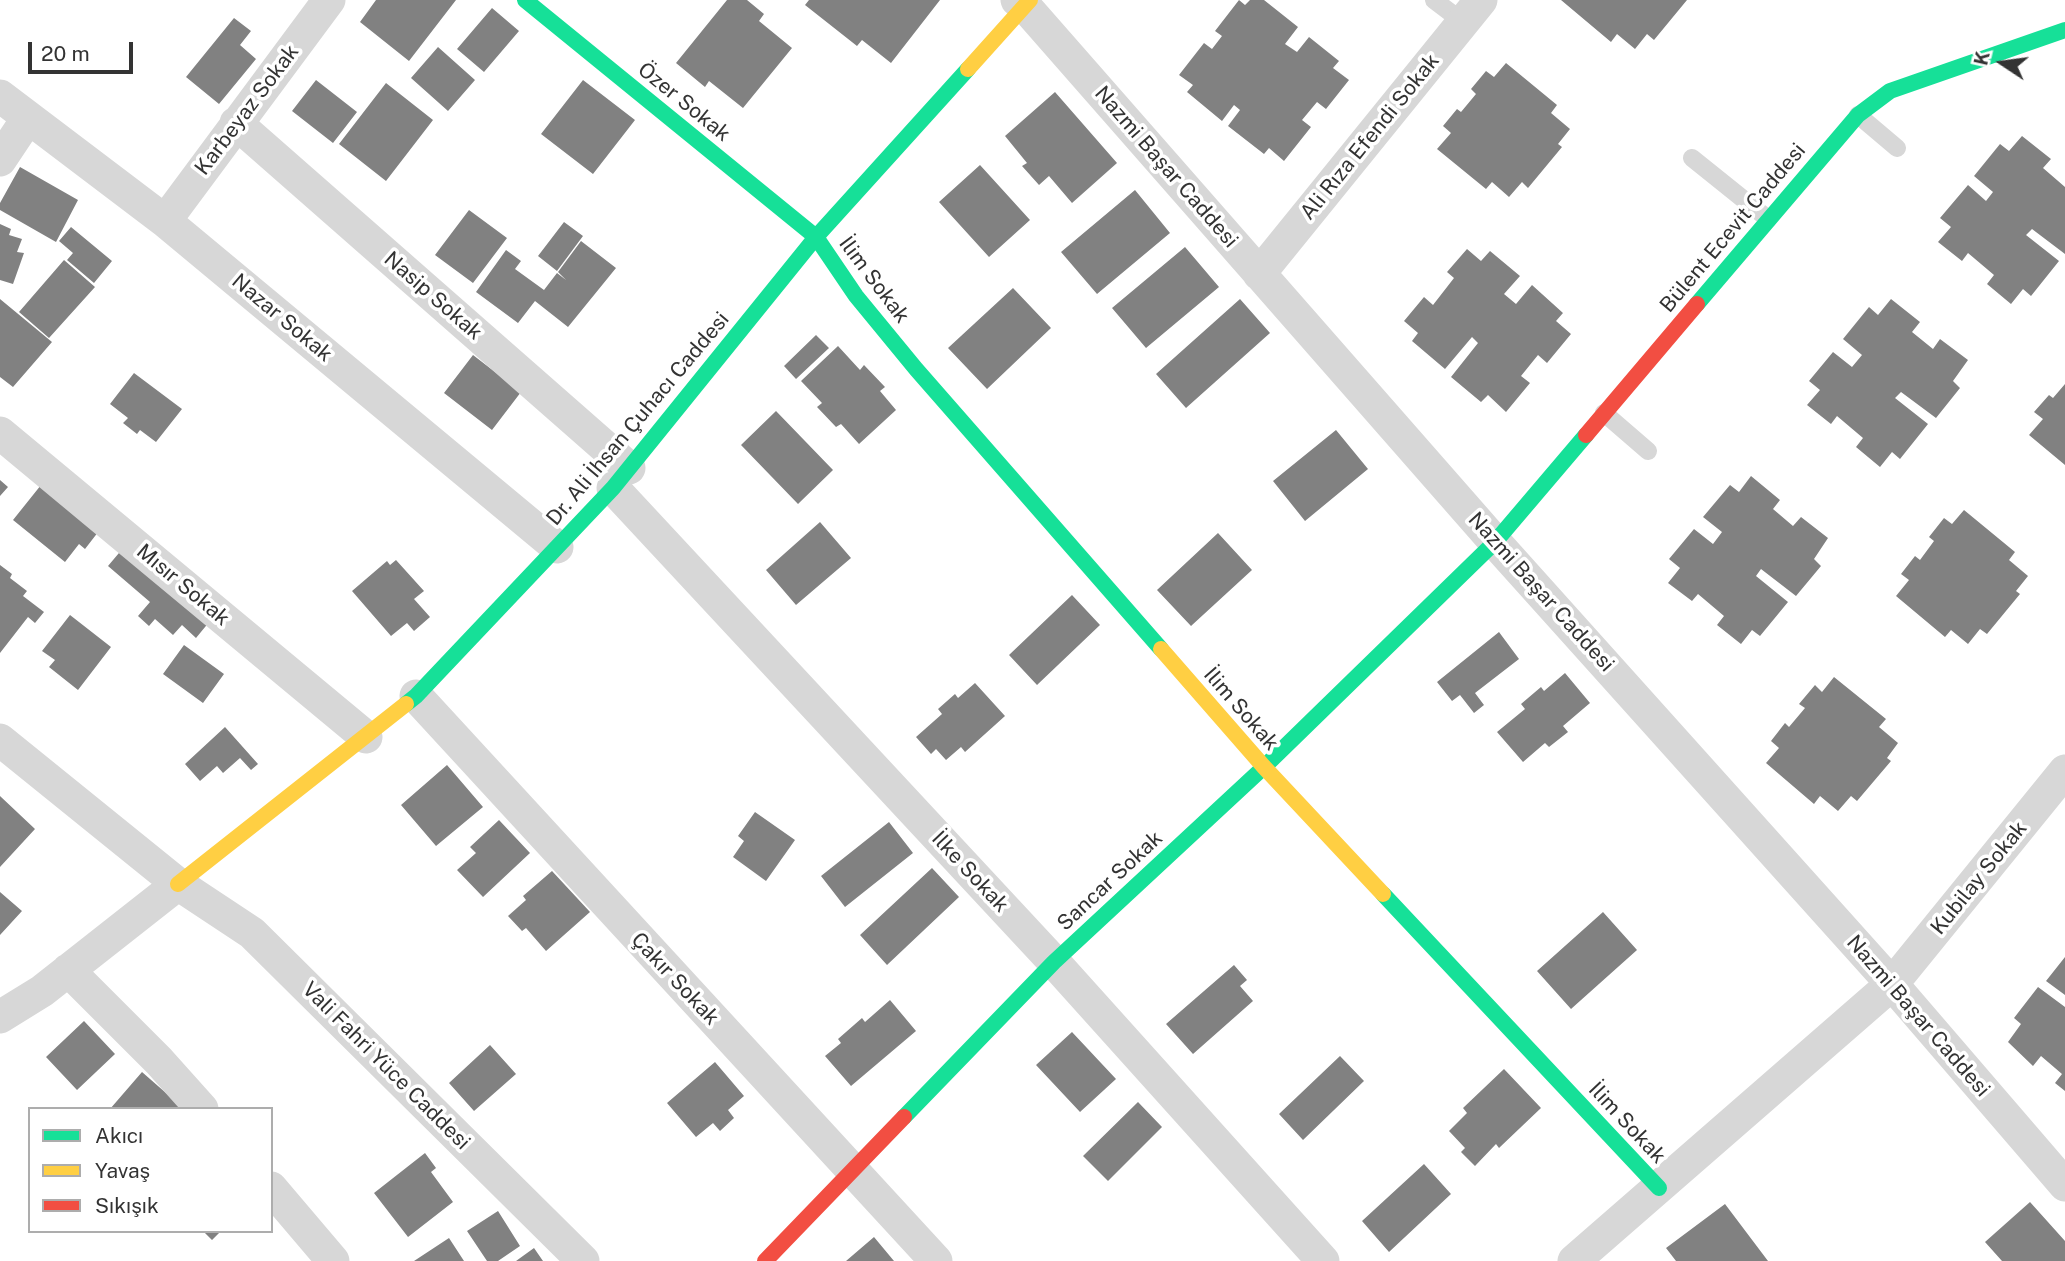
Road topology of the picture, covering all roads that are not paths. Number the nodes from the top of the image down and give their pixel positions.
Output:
1 (329, 0) edge
2 (525, 0) edge
3 (1434, 0) edge
4 (1024, 2) edge
5 (1472, 11) edge
6 (2065, 30) edge
7 (0, 96) edge
8 (1858, 115) junction
9 (29, 118) junction
10 (236, 123) junction
11 (1897, 148) dead end
12 (1692, 158) dead end
13 (0, 160) edge
14 (1768, 219) junction
15 (165, 221) junction
16 (816, 237) junction
17 (1259, 274) junction
18 (1604, 413) junction
19 (0, 433) edge
20 (1648, 451) dead end
21 (621, 478) junction
22 (1495, 542) junction
23 (557, 547) junction
24 (416, 696) junction
25 (366, 737) junction
26 (0, 740) edge
27 (1264, 767) junction
28 (2065, 771) edge
29 (178, 884) junction
30 (1054, 962) junction
31 (68, 970) junction
32 (1892, 984) junction
33 (0, 1017) edge
34 (200, 1107) edge
35 (851, 1170) junction
36 (2065, 1185) edge
37 (1659, 1188) junction
38 (273, 1190) edge
39 (333, 1261) edge
40 (583, 1261) edge
41 (765, 1261) edge
42 (936, 1261) edge
43 (1322, 1261) edge
44 (1574, 1261) edge

1 - 10 street, Karbeyaz Sokak
2 - 16 street, Özer Sokak
3 - 5 lane
4 - 16 street, Dr. Ali İhsan Çuhacı Caddesi
4 - 17 street, Nazmi Başar Caddesi
5 - 17 street, Ali Rıza Efendi Sokak
6 - 8 street, Bülent Ecevit Caddesi
7 - 9 street, Nazar Sokak
8 - 11 lane
8 - 14 street, Bülent Ecevit Caddesi
9 - 13 street
9 - 15 street, Nazar Sokak
10 - 15 street, Karbeyaz Sokak
10 - 21 street, Nasip Sokak
12 - 14 lane
14 - 18 street, Bülent Ecevit Caddesi
15 - 23 street, Nazar Sokak
16 - 21 street, Dr. Ali İhsan Çuhacı Caddesi
16 - 27 street, İlim Sokak
17 - 22 street, Nazmi Başar Caddesi
18 - 20 lane
18 - 22 street, Bülent Ecevit Caddesi
19 - 25 street, Mısır Sokak
21 - 23 street, Dr. Ali İhsan Çuhacı Caddesi
21 - 30 street, İlke Sokak
22 - 27 street, Sancar Sokak
22 - 32 street, Nazmi Başar Caddesi
23 - 24 street, Dr. Ali İhsan Çuhacı Caddesi
24 - 25 street, Dr. Ali İhsan Çuhacı Caddesi
24 - 35 street, Çakır Sokak
25 - 29 street, Dr. Ali İhsan Çuhacı Caddesi
26 - 29 street, Vali Fahri Yüce Caddesi
27 - 30 street, Sancar Sokak
27 - 37 street, İlim Sokak
28 - 32 street, Kubilay Sokak
29 - 31 street
29 - 40 street, Vali Fahri Yüce Caddesi
30 - 35 street, Sancar Sokak
30 - 43 street, İlke Sokak
31 - 33 street
31 - 34 street
32 - 36 street, Nazmi Başar Caddesi
32 - 37 street, Kubilay Sokak
35 - 41 street, Sancar Sokak
35 - 42 street, Çakır Sokak
37 - 44 street, Kubilay Sokak
38 - 39 street

